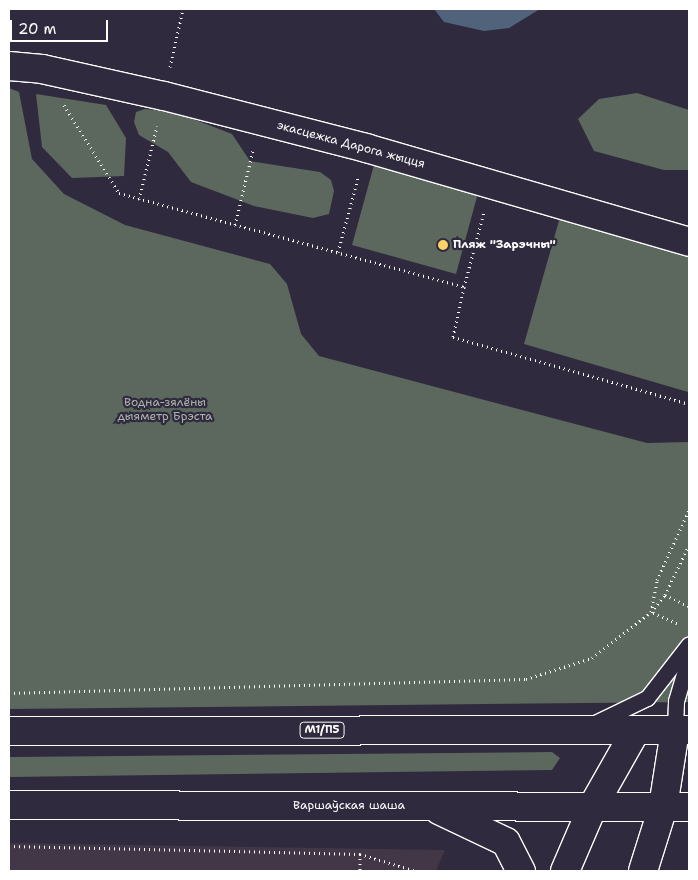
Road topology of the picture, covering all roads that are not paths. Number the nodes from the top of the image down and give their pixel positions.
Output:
1 (9, 66) edge
2 (689, 242) edge
3 (689, 644) edge
4 (689, 657) edge
5 (573, 730) junction
6 (636, 730) junction
7 (682, 730) edge
8 (9, 731) edge
9 (9, 804) edge
10 (593, 806) junction
11 (433, 807) junction
12 (676, 807) edge
13 (521, 871) edge
14 (565, 871) edge
15 (642, 871) edge

1 - 2 main road, экасцежка Дарога жыцця
3 - 5 lane
4 - 7 lane
5 - 6 main road, М1/П5
5 - 8 main road, М1/П5
6 - 7 main road, М1/П5
6 - 10 main road
7 - 12 main road
9 - 11 main road, Варшаўская шаша
10 - 11 main road, Варшаўская шаша
10 - 12 main road, Варшаўская шаша
10 - 14 main road
11 - 13 main road
12 - 15 main road

